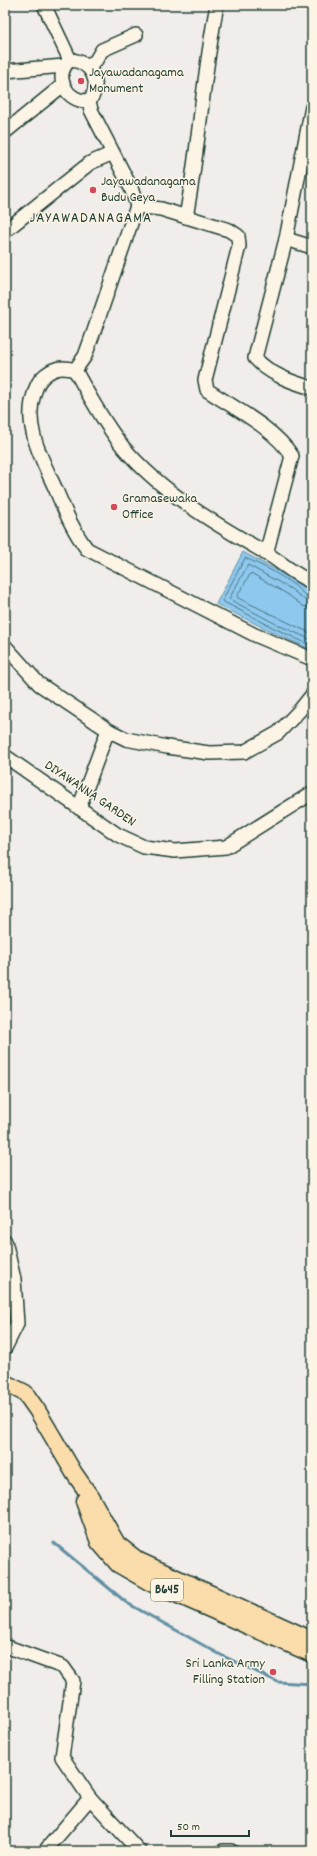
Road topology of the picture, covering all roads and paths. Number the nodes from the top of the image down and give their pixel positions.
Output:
1 (44, 5) edge
2 (217, 5) edge
3 (136, 34) dead end
4 (67, 63) junction
5 (89, 67) junction
6 (5, 71) edge
7 (63, 85) junction
8 (89, 101) junction
9 (312, 107) edge
10 (5, 132) edge
11 (113, 153) junction
12 (137, 206) junction
13 (186, 217) junction
14 (5, 231) edge
15 (286, 239) junction
16 (312, 246) edge
17 (75, 370) junction
18 (312, 388) edge
19 (266, 554) junction
20 (311, 577) edge
21 (5, 646) edge
22 (312, 659) edge
23 (312, 695) edge
24 (108, 730) junction
25 (5, 756) edge
26 (312, 793) edge
27 (79, 808) junction
28 (5, 1241) edge
29 (5, 1348) edge
30 (5, 1383) edge
31 (74, 1473) junction
32 (312, 1640) edge
33 (5, 1646) edge
34 (312, 1654) edge
35 (90, 1798) junction
36 (44, 1851) edge
37 (140, 1851) edge
38 (223, 1851) edge
39 (231, 1851) edge

1 - 4 street
2 - 13 street
3 - 5 street
4 - 5 street
4 - 6 street
4 - 7 street
5 - 8 street
7 - 8 street
7 - 10 street
8 - 11 street
9 - 15 street
11 - 12 street
11 - 14 street
12 - 13 street
12 - 17 street
13 - 19 street
15 - 16 street
15 - 18 street
17 - 19 street
17 - 22 street
19 - 20 street
21 - 24 street
23 - 24 street
24 - 27 street
25 - 27 street, DIYAWANNA GARDEN
26 - 27 street, DIYAWANNA GARDEN
28 - 29 street
30 - 31 main road, B645
31 - 32 main road, B645
31 - 34 main road, B645
33 - 35 street
35 - 36 street
35 - 37 street
38 - 39 street

